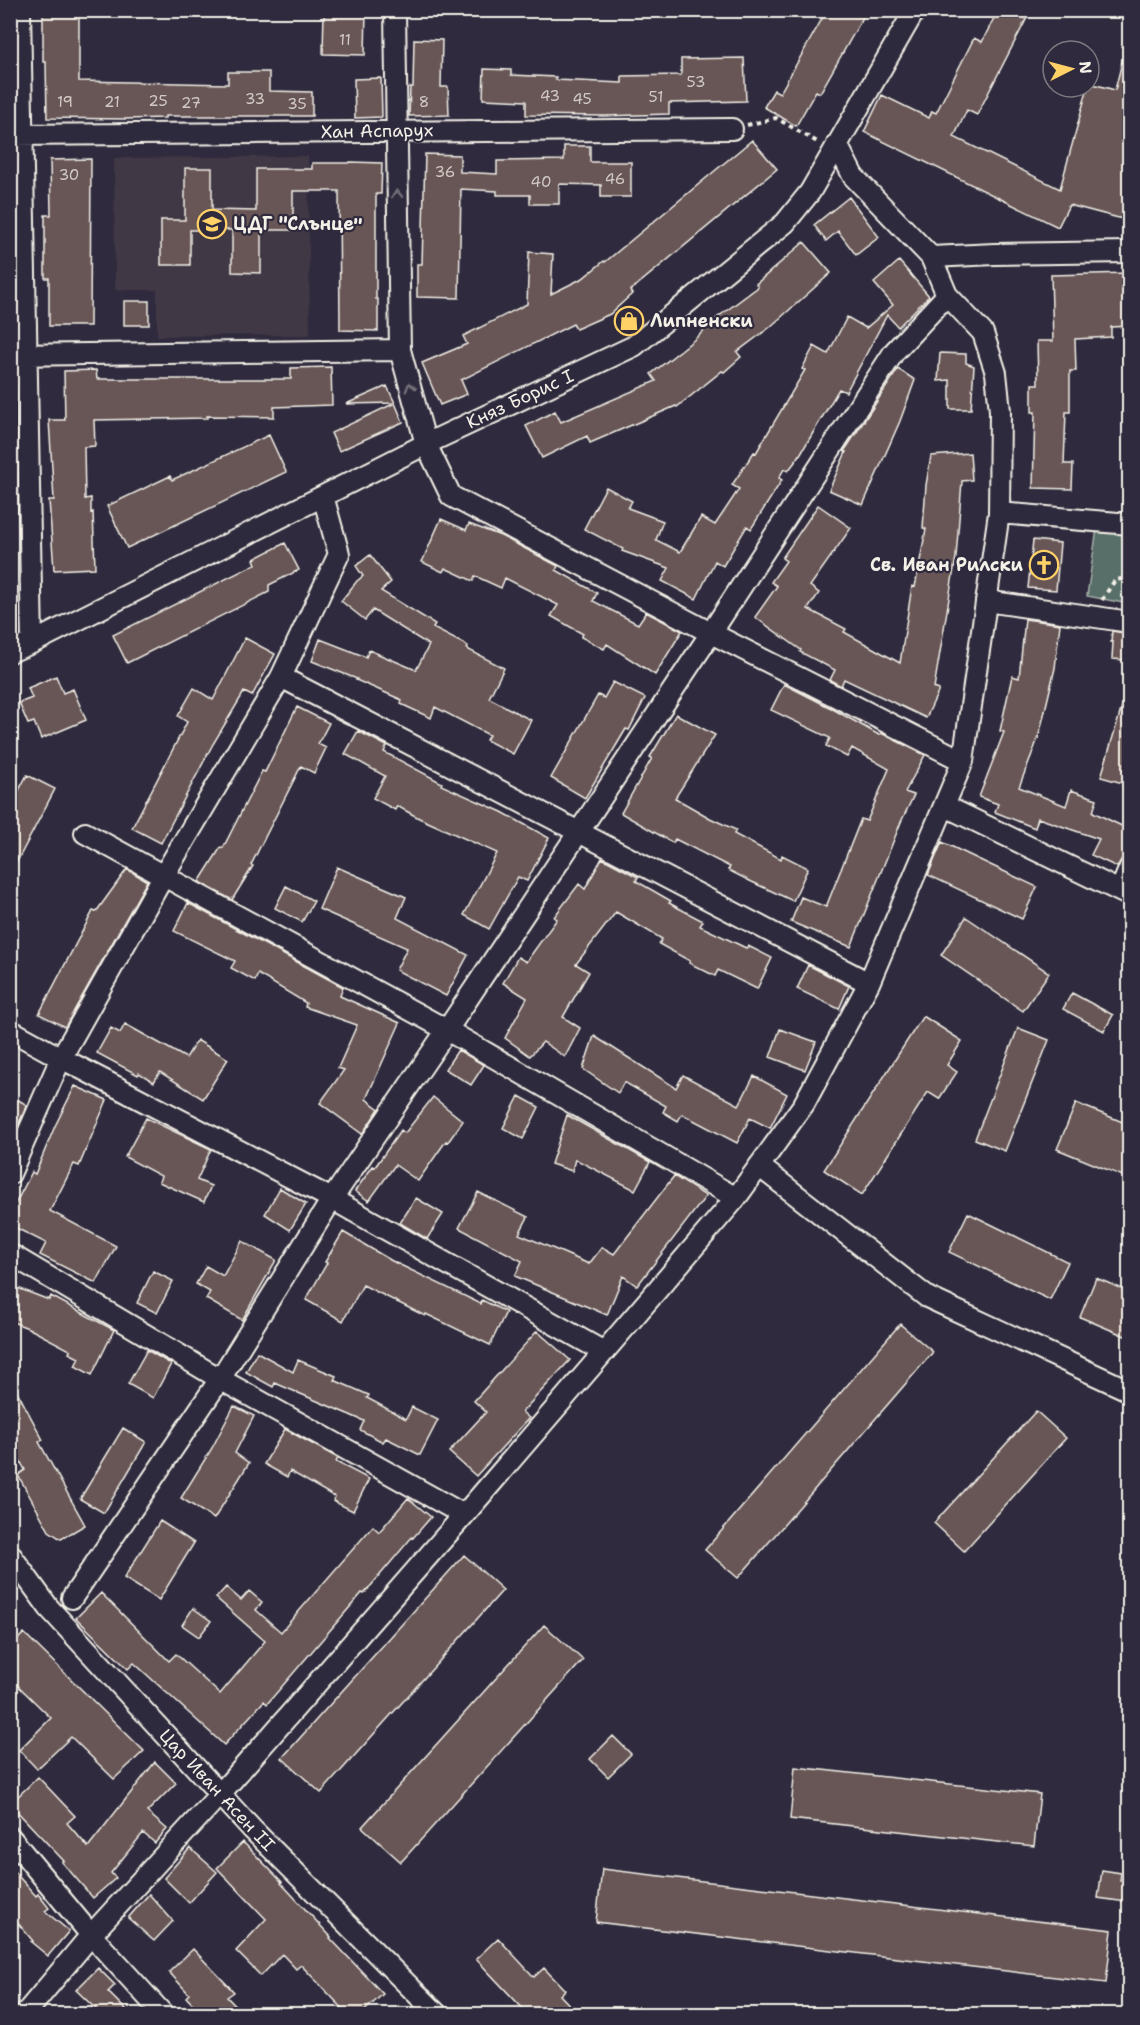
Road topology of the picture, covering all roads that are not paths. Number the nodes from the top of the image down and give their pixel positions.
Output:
1 (20, 10) edge
2 (395, 10) edge
3 (915, 10) edge
4 (732, 129) road end
5 (396, 131) junction
6 (16, 135) edge
7 (835, 148) junction
8 (1130, 252) edge
9 (931, 257) junction
10 (947, 295) junction
11 (400, 350) junction
12 (18, 355) edge
13 (426, 444) junction
14 (323, 496) junction
15 (999, 513) junction
16 (1130, 524) edge
17 (986, 600) junction
18 (1130, 622) edge
19 (711, 633) junction
20 (32, 643) junction
21 (10, 652) edge
22 (281, 678) junction
23 (963, 761) junction
24 (945, 807) junction
25 (579, 831) junction
26 (85, 833) dead end
27 (1130, 867) edge
28 (164, 875) junction
29 (1125, 894) edge
30 (868, 983) junction
31 (10, 1030) edge
32 (447, 1030) junction
33 (61, 1058) junction
34 (759, 1166) junction
35 (10, 1174) edge
36 (736, 1198) junction
37 (332, 1199) junction
38 (10, 1254) edge
39 (604, 1352) junction
40 (220, 1379) junction
41 (1130, 1391) edge
42 (464, 1515) junction
43 (10, 1554) edge
44 (72, 1598) dead end
45 (220, 1794) junction
46 (10, 1837) edge
47 (91, 1935) junction
48 (25, 2014) edge
49 (163, 2014) edge
50 (437, 2014) edge

1 - 6 street
2 - 5 street
3 - 7 street, Княз Борис I
4 - 5 street, Хан Аспарух
5 - 6 street, Хан Аспарух
11 -> 5 street
6 - 12 street
7 - 9 street
7 - 13 street, Княз Борис I
8 - 9 street
9 - 10 street
10 - 15 street
10 - 19 street
11 - 12 street
13 -> 11 street
12 - 20 street
13 - 14 street, Княз Борис I
13 - 19 street
14 - 20 street, Княз Борис I
14 - 22 street
15 - 16 street
15 - 17 street
17 - 18 street
17 - 23 street
19 - 23 street
19 - 25 street
20 - 21 street, Княз Борис I
22 - 25 street
22 - 28 street
23 - 24 street
24 - 29 street
24 - 30 street
25 - 30 street
25 - 32 street
26 - 28 street
27 - 29 street
28 - 32 street
28 - 33 street
30 - 34 street
31 - 33 street
32 - 36 street
32 - 37 street
33 - 35 street
33 - 37 street
34 - 36 street
34 - 41 street
36 - 39 street
37 - 39 street
37 - 40 street
38 - 40 street
39 - 42 street
40 - 42 street
40 - 44 street
42 - 45 street
43 - 45 street, Цар Иван Асен II
45 - 47 street
45 - 50 street, Цар Иван Асен II
46 - 47 street
47 - 48 street
47 - 49 street

